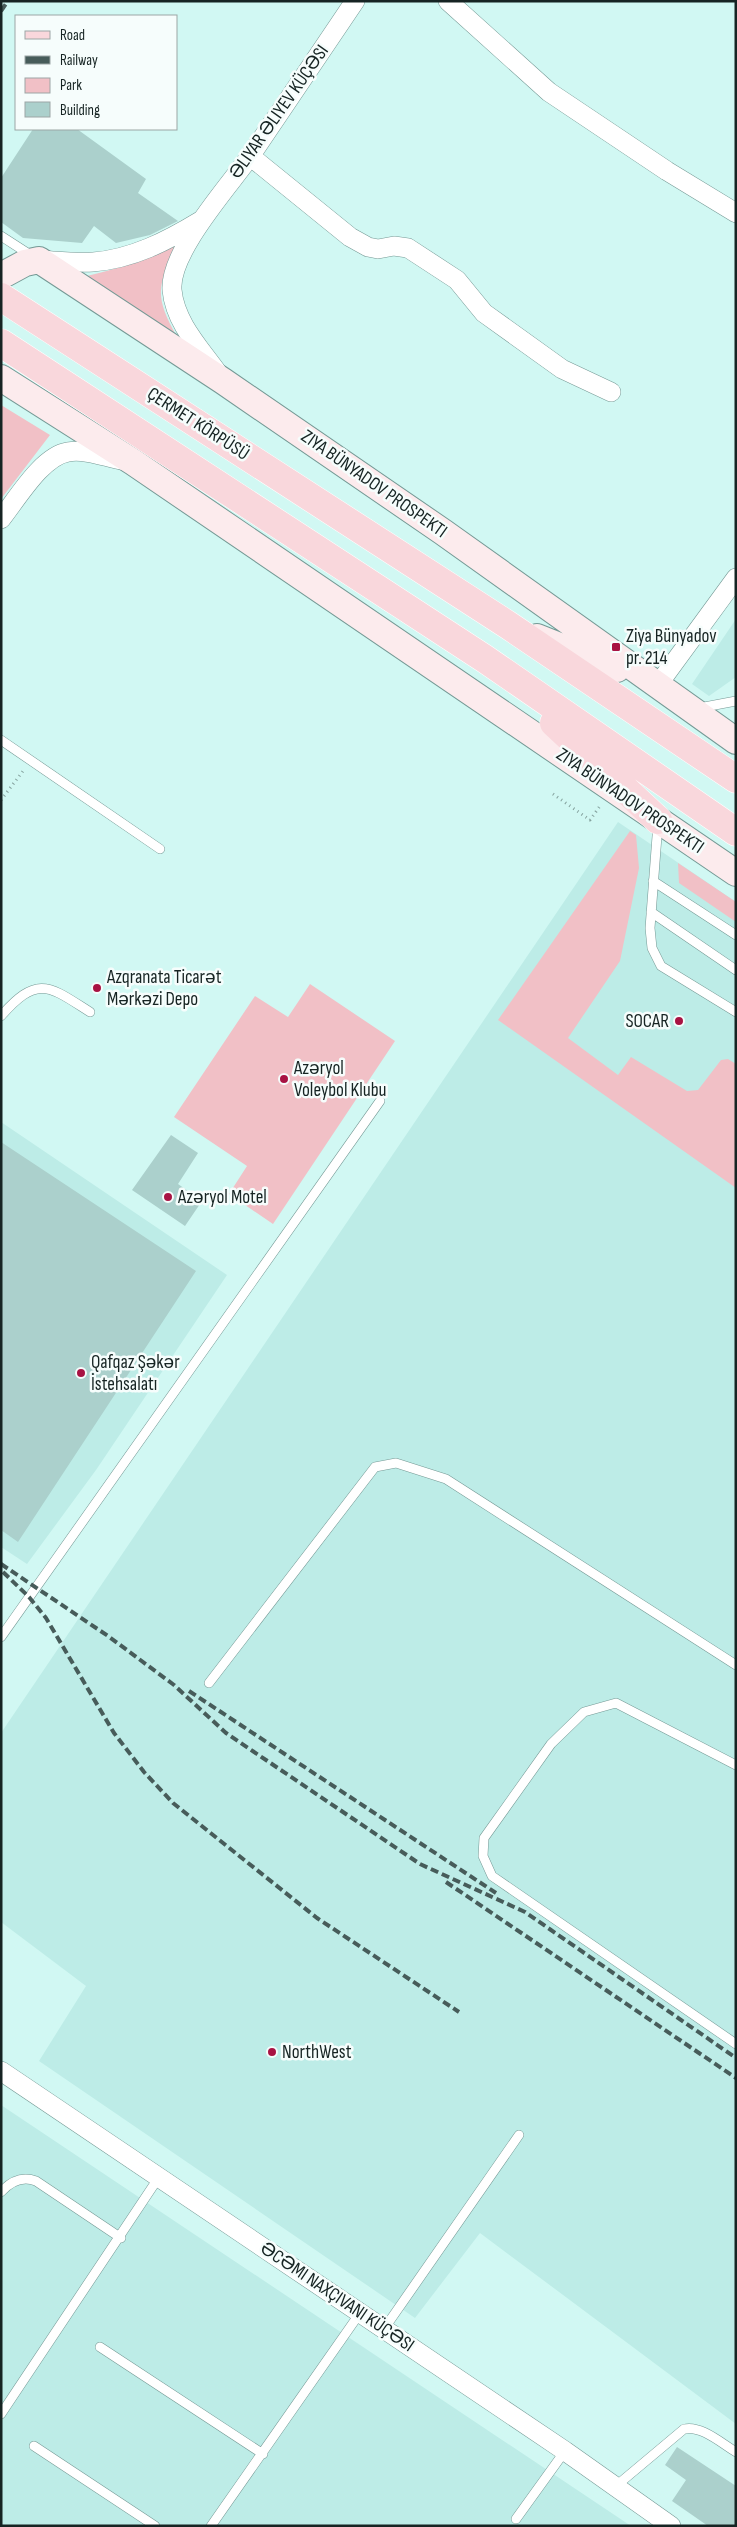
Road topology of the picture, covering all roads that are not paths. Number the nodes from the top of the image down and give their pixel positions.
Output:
1 (355, 1) edge
2 (448, 1) edge
3 (250, 156) junction
4 (736, 213) edge
5 (201, 221) junction
6 (1, 236) edge
7 (39, 260) junction
8 (1, 276) edge
9 (1, 297) edge
10 (1, 343) edge
11 (1, 378) edge
12 (223, 381) junction
13 (612, 392) dead end
14 (133, 462) junction
15 (1, 519) edge
16 (736, 578) edge
17 (508, 625) junction
18 (485, 659) junction
19 (656, 686) junction
20 (736, 701) edge
21 (690, 710) junction
22 (1, 740) edge
23 (736, 741) edge
24 (736, 780) edge
25 (658, 820) junction
26 (736, 832) edge
27 (160, 849) dead end
28 (736, 873) edge
29 (653, 880) junction
30 (651, 912) junction
31 (736, 936) edge
32 (736, 970) edge
33 (90, 1012) dead end
34 (736, 1012) edge
35 (1, 1016) edge
36 (380, 1101) dead end
37 (1, 1637) edge
38 (736, 1665) edge
39 (209, 1683) dead end
40 (736, 1766) edge
41 (736, 2044) edge
42 (1, 2070) edge
43 (519, 2135) dead end
44 (159, 2177) junction
45 (1, 2192) edge
46 (121, 2238) junction
47 (360, 2313) junction
48 (384, 2329) junction
49 (100, 2347) dead end
50 (1, 2414) edge
51 (34, 2446) dead end
52 (565, 2451) junction
53 (736, 2452) edge
54 (263, 2454) junction
55 (616, 2486) junction
56 (516, 2519) dead end
57 (156, 2526) edge
58 (211, 2526) edge
59 (672, 2526) edge

1 - 3 street, ƏLIYAR ƏLIYEV KÜÇƏSI
2 - 4 street
3 - 5 street, ƏLIYAR ƏLIYEV KÜÇƏSI
3 - 13 street
5 - 7 street, ƏLIYAR ƏLIYEV KÜÇƏSI
5 - 12 street, ƏLIYAR ƏLIYEV KÜÇƏSI
6 - 7 lane
7 - 8 main road
7 - 12 main road, ZIYA BÜNYADOV PROSPEKTI
9 - 17 main road, ÇERMET KÖRPÜSÜ
10 - 18 main road, ZIYA BÜNYADOV PROSPEKTI
11 - 14 main road, ZIYA BÜNYADOV PROSPEKTI
12 - 19 main road, ZIYA BÜNYADOV PROSPEKTI
14 - 15 street
14 - 25 main road, ZIYA BÜNYADOV PROSPEKTI
16 - 19 street
17 - 19 main road
17 - 24 main road
18 - 25 main road
18 - 26 main road, ZIYA BÜNYADOV PROSPEKTI
19 - 21 main road, ZIYA BÜNYADOV PROSPEKTI
20 - 21 lane
21 - 23 main road, ZIYA BÜNYADOV PROSPEKTI
22 - 27 lane
25 - 28 main road, ZIYA BÜNYADOV PROSPEKTI
25 - 29 lane
29 - 30 lane
29 - 31 lane
30 - 32 lane
30 - 34 lane
33 - 35 lane
36 - 37 lane
38 - 39 lane
40 - 41 lane
42 - 44 street, ƏCƏMI NAXÇIVANI KÜÇƏSI
43 - 48 lane
44 - 46 lane
44 - 47 street, ƏCƏMI NAXÇIVANI KÜÇƏSI
45 - 46 lane
46 - 50 lane
47 - 48 street, ƏCƏMI NAXÇIVANI KÜÇƏSI
47 - 54 lane
48 - 52 street, ƏCƏMI NAXÇIVANI KÜÇƏSI
49 - 54 lane
51 - 57 lane
52 - 55 street, ƏCƏMI NAXÇIVANI KÜÇƏSI
52 - 56 lane
53 - 55 lane
54 - 58 lane
55 - 59 street, ƏCƏMI NAXÇIVANI KÜÇƏSI

